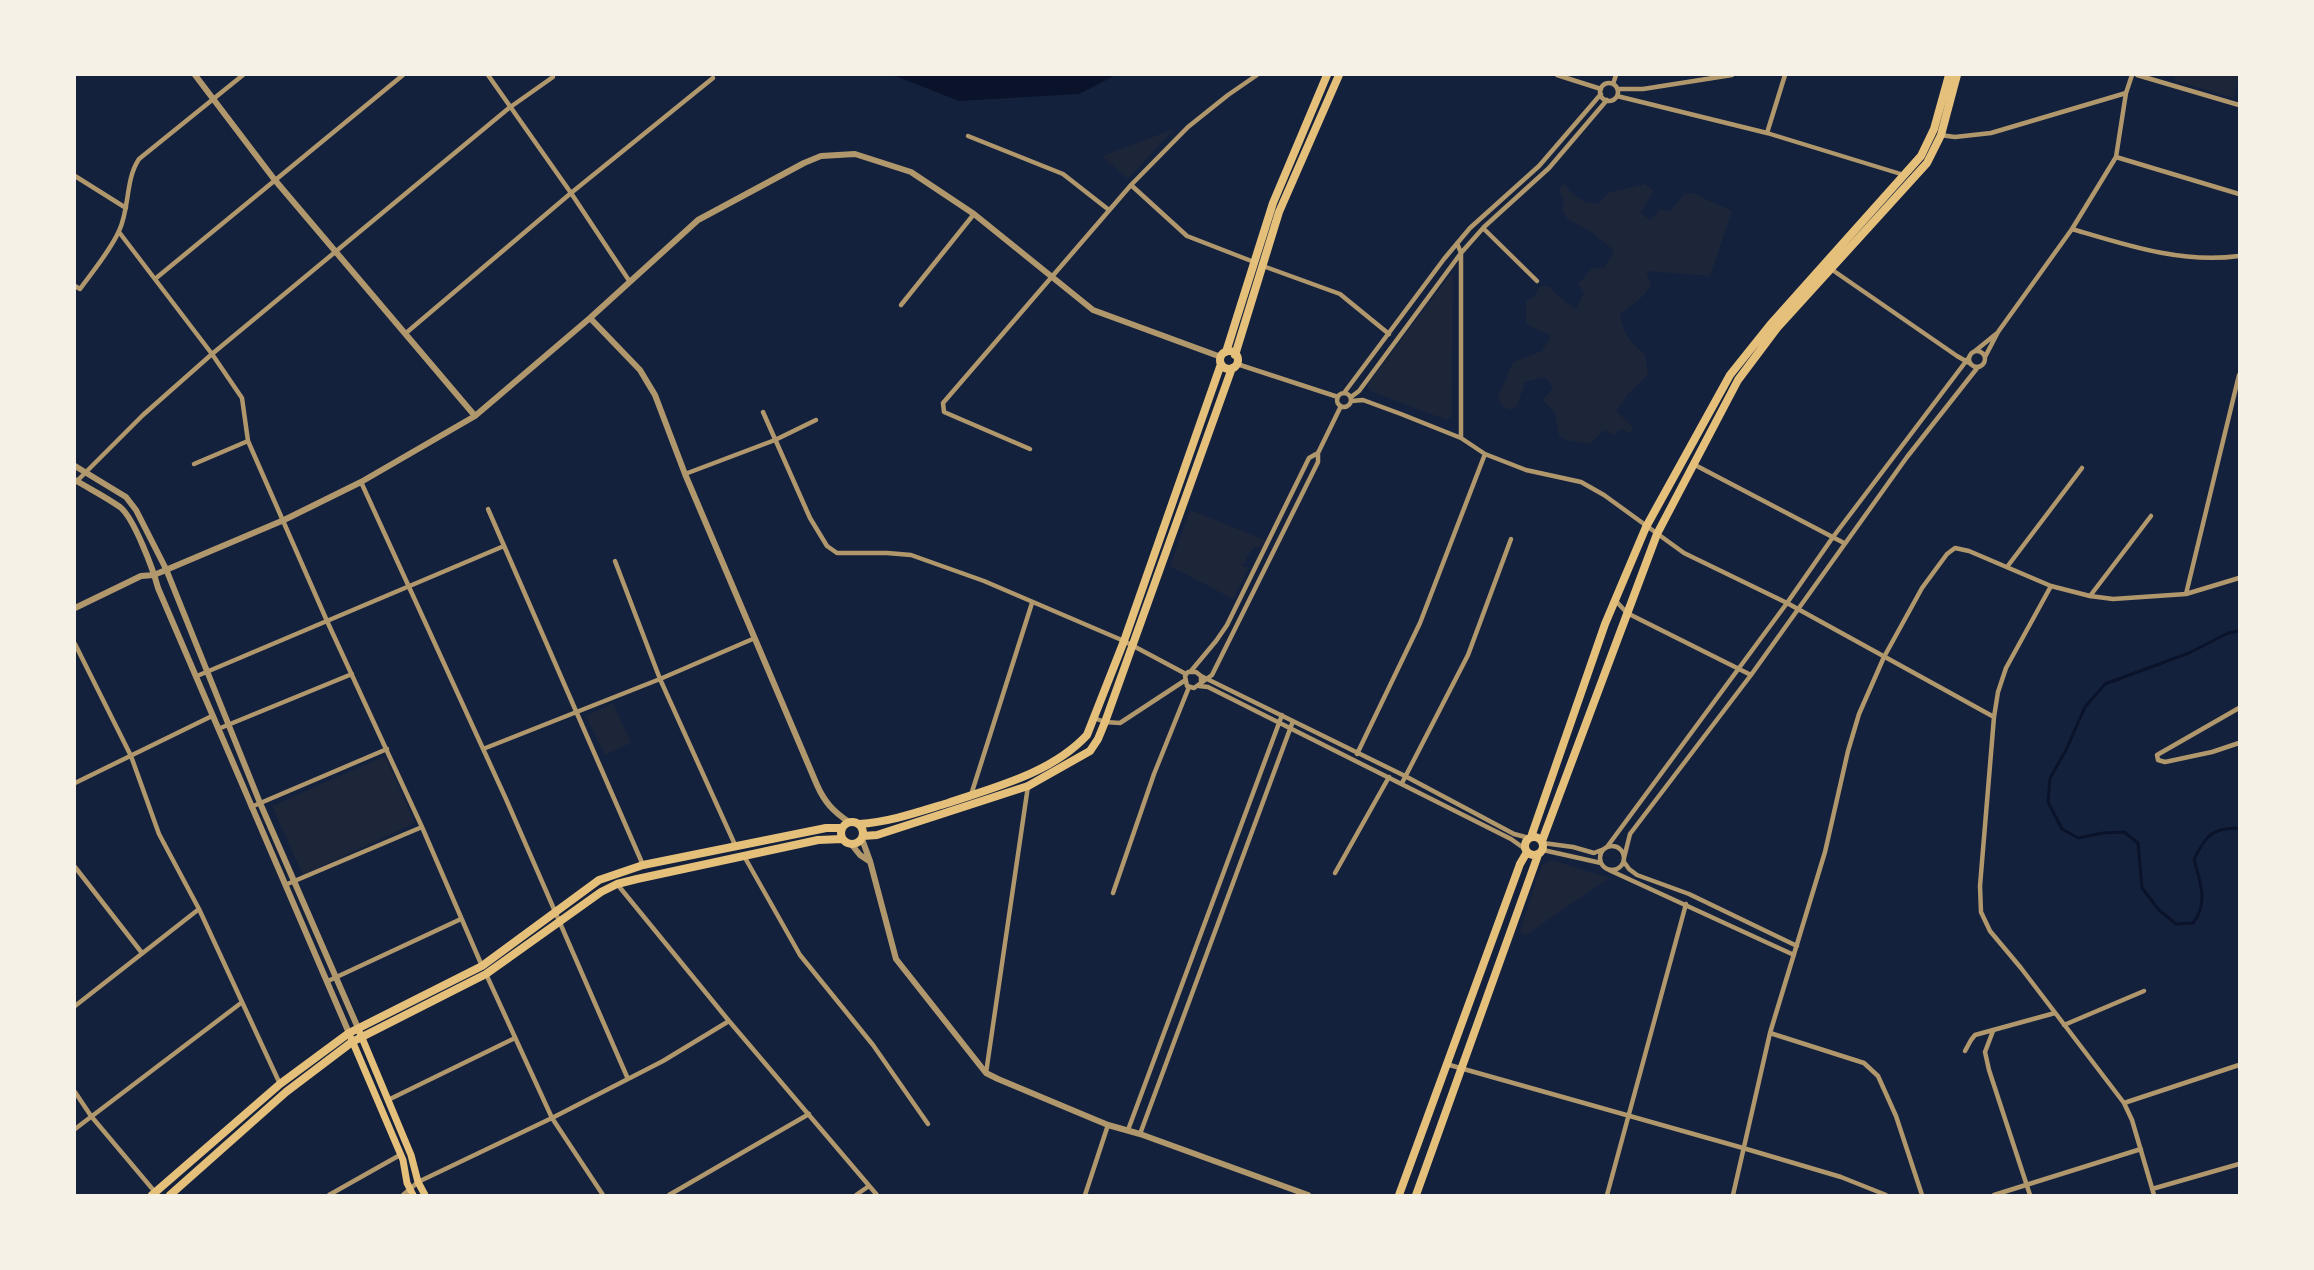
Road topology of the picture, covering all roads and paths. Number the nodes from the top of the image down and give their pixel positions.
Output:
1 (195, 75) edge
2 (243, 75) edge
3 (403, 75) edge
4 (488, 75) edge
5 (1257, 75) edge
6 (1327, 75) edge
7 (1339, 75) edge
8 (1557, 75) edge
9 (1616, 75) edge
10 (1732, 75) edge
11 (1785, 75) edge
12 (1949, 75) edge
13 (1957, 75) edge
14 (2132, 75) edge
15 (2137, 75) edge
16 (2166, 75) edge
17 (553, 76) dead end
18 (712, 78) dead end
19 (1613, 84) junction
20 (2164, 84) junction
21 (1617, 89) junction
22 (1601, 92) junction
23 (2126, 93) junction
24 (1617, 96) junction
25 (213, 100) junction
26 (1606, 100) junction
27 (2239, 105) edge
28 (509, 108) junction
29 (1767, 133) junction
30 (1937, 134) junction
31 (968, 136) dead end
32 (2116, 157) junction
33 (75, 176) edge
34 (1905, 176) junction
35 (274, 179) junction
36 (1131, 185) junction
37 (571, 193) junction
38 (2239, 194) edge
39 (126, 208) junction
40 (1109, 210) junction
41 (974, 214) junction
42 (1484, 228) junction
43 (2072, 230) junction
44 (119, 232) junction
45 (1457, 243) junction
46 (336, 253) junction
47 (1461, 253) junction
48 (2239, 256) edge
49 (1254, 262) junction
50 (1263, 266) junction
51 (1827, 266) junction
52 (1050, 278) junction
53 (155, 279) junction
54 (1537, 281) dead end
55 (630, 282) junction
56 (78, 288) edge
57 (901, 305) dead end
58 (590, 318) junction
59 (1998, 332) junction
60 (406, 333) junction
61 (1389, 334) junction
62 (212, 354) junction
63 (1957, 356) junction
64 (1971, 357) junction
65 (1985, 357) junction
66 (1222, 358) junction
67 (1235, 362) junction
68 (1978, 367) junction
69 (1959, 370) junction
70 (2239, 375) edge
71 (1344, 393) junction
72 (1338, 397) junction
73 (1351, 399) junction
74 (1341, 406) junction
75 (763, 412) dead end
76 (475, 416) junction
77 (816, 420) dead end
78 (1461, 438) junction
79 (775, 440) junction
80 (248, 441) junction
81 (1030, 449) dead end
82 (1318, 453) junction
83 (1485, 454) junction
84 (194, 464) dead end
85 (1695, 465) junction
86 (75, 466) edge
87 (2082, 468) dead end
88 (85, 472) junction
89 (685, 474) junction
90 (76, 480) edge
91 (361, 482) junction
92 (488, 509) dead end
93 (2151, 516) dead end
94 (284, 519) junction
95 (1646, 527) junction
96 (1657, 534) junction
97 (1833, 537) junction
98 (1511, 539) dead end
99 (1844, 543) junction
100 (504, 546) junction
101 (615, 561) dead end
102 (2007, 567) junction
103 (166, 569) junction
104 (154, 575) junction
105 (2239, 578) edge
106 (2051, 586) junction
107 (408, 588) junction
108 (2186, 594) junction
109 (2090, 596) junction
110 (1615, 600) junction
111 (1032, 603) junction
112 (1787, 603) junction
113 (75, 608) edge
114 (1798, 609) junction
115 (1627, 613) junction
116 (327, 621) junction
117 (755, 638) junction
118 (1124, 641) junction
119 (75, 644) edge
120 (1133, 646) junction
121 (1884, 657) junction
122 (1216, 668) junction
123 (1739, 668) junction
124 (206, 672) junction
125 (1188, 673) junction
126 (352, 674) junction
127 (1751, 675) junction
128 (196, 676) junction
129 (1209, 678) junction
130 (660, 679) junction
131 (1184, 681) junction
132 (1200, 681) junction
133 (1224, 686) junction
134 (1189, 687) junction
135 (2239, 708) edge
136 (577, 712) junction
137 (212, 716) junction
138 (1282, 716) junction
139 (1994, 717) junction
140 (1094, 718) junction
141 (1293, 721) junction
142 (1105, 722) junction
143 (1280, 723) junction
144 (227, 725) junction
145 (1290, 728) junction
146 (218, 729) junction
147 (2239, 744) edge
148 (387, 749) junction
149 (483, 750) junction
150 (1358, 753) junction
151 (131, 756) junction
152 (1354, 760) junction
153 (1405, 776) junction
154 (1389, 777) junction
155 (75, 783) edge
156 (1402, 783) junction
157 (1028, 786) junction
158 (971, 795) junction
159 (260, 803) junction
160 (251, 807) junction
161 (849, 822) junction
162 (859, 824) junction
163 (422, 827) junction
164 (842, 828) junction
165 (862, 838) junction
166 (1530, 838) junction
167 (842, 839) junction
168 (852, 845) junction
169 (736, 847) junction
170 (1542, 847) junction
171 (1605, 848) junction
172 (1526, 850) junction
173 (744, 856) junction
174 (1624, 860) junction
175 (870, 861) junction
176 (1601, 863) junction
177 (643, 865) junction
178 (75, 867) edge
179 (1609, 870) junction
180 (1335, 873) dead end
181 (294, 881) junction
182 (618, 884) junction
183 (285, 885) junction
184 (1113, 893) dead end
185 (1686, 904) junction
186 (199, 909) junction
187 (554, 913) junction
188 (460, 919) junction
189 (559, 923) junction
190 (1797, 946) junction
191 (142, 953) junction
192 (1794, 955) junction
193 (484, 970) junction
194 (337, 977) junction
195 (328, 981) junction
196 (2144, 991) dead end
197 (242, 1003) junction
198 (75, 1006) edge
199 (2055, 1013) junction
200 (729, 1021) junction
201 (2064, 1025) junction
202 (358, 1028) junction
203 (1993, 1031) junction
204 (349, 1033) junction
205 (1770, 1033) junction
206 (361, 1036) junction
207 (515, 1038) junction
208 (352, 1042) junction
209 (1965, 1051) dead end
210 (1446, 1064) junction
211 (2239, 1065) edge
212 (1462, 1068) junction
213 (986, 1073) junction
214 (628, 1079) junction
215 (280, 1084) junction
216 (75, 1092) edge
217 (388, 1100) junction
218 (2124, 1103) junction
219 (808, 1114) junction
220 (91, 1116) junction
221 (1630, 1116) junction
222 (552, 1118) junction
223 (928, 1124) dead end
224 (1108, 1125) junction
225 (75, 1130) edge
226 (1128, 1130) junction
227 (1140, 1134) junction
228 (1743, 1148) junction
229 (2141, 1149) junction
230 (400, 1155) junction
231 (2239, 1164) edge
232 (418, 1182) junction
233 (2027, 1184) junction
234 (869, 1186) junction
235 (411, 1192) edge
236 (2153, 1192) edge
237 (154, 1194) edge
238 (170, 1195) edge
239 (329, 1195) edge
240 (404, 1195) edge
241 (425, 1195) edge
242 (603, 1195) edge
243 (669, 1195) edge
244 (856, 1195) edge
245 (878, 1195) edge
246 (1085, 1195) edge
247 (1308, 1195) edge
248 (1399, 1195) edge
249 (1416, 1195) edge
250 (1607, 1195) edge
251 (1732, 1195) edge
252 (1884, 1195) edge
253 (1922, 1195) edge
254 (1994, 1195) edge
255 (2030, 1195) edge

1 - 25 street
2 - 25 street
3 - 35 street
4 - 28 street
5 - 36 street
6 - 49 main road
7 - 50 main road
8 - 22 street
9 - 19 street
10 - 21 street
11 - 29 street
12 - 30 main road
13 - 30 main road
14 - 23 street
15 - 20 street
16 - 20 street
17 - 28 street
18 - 37 street
19 - 21 street
19 - 22 street
20 - 27 street
21 - 24 street
22 - 26 street
22 - 45 street
23 - 30 street
23 - 32 street
24 - 26 street
24 - 29 street
25 - 35 street
25 - 39 street
26 - 42 street
28 - 37 street
28 - 46 street
29 - 34 street
30 - 34 main road
30 - 51 main road
31 - 40 street
32 - 38 street
32 - 43 street
33 - 39 street
34 - 51 main road
35 - 46 street
35 - 53 street
36 - 40 street
36 - 49 street
37 - 55 street
37 - 60 street
39 - 44 street
40 - 52 street
41 - 52 street
41 - 55 street
41 - 57 street
42 - 47 street
42 - 54 street
43 - 48 street
43 - 59 street
44 - 53 street
44 - 56 street
45 - 47 street
45 - 61 street
46 - 60 street
46 - 62 street
47 - 73 street
47 - 78 street
49 - 66 main road
50 - 61 street
50 - 67 main road
51 - 63 street
51 - 85 main road
51 - 95 main road
52 - 66 street
52 - 81 street
53 - 62 street
55 - 58 street
58 - 76 street
58 - 89 street
59 - 64 street
59 - 65 street
60 - 76 street
61 - 71 street
62 - 80 street
62 - 88 street
63 - 64 street
63 - 64 street
63 - 69 street
64 - 65 street
64 - 68 street
64 - 69 street
65 - 68 street
66 - 67 main road
66 - 67 main road
66 - 118 main road
67 - 72 street
67 - 120 main road
68 - 99 street
69 - 97 street
70 - 108 street
71 - 72 street
71 - 73 street
72 - 74 street
73 - 74 street
73 - 78 street
74 - 82 street
75 - 79 street
76 - 91 street
77 - 79 street
78 - 83 street
79 - 89 street
79 - 111 street
80 - 84 street
80 - 94 street
82 - 122 street
82 - 125 street
83 - 95 street
83 - 150 street
85 - 96 main road
85 - 97 street
86 - 88 street
87 - 102 street
88 - 90 street
88 - 103 street
89 - 117 street
90 - 104 street
91 - 94 street
91 - 107 street
92 - 100 street
93 - 109 street
94 - 103 street
94 - 116 street
95 - 96 street
95 - 110 main road
96 - 112 street
96 - 115 main road
97 - 99 street
97 - 112 street
98 - 153 street
99 - 114 street
100 - 107 street
100 - 136 street
101 - 130 street
102 - 106 street
102 - 121 street
103 - 104 street
103 - 124 street
104 - 113 street
104 - 128 street
105 - 108 street
106 - 109 street
106 - 139 street
107 - 116 street
107 - 149 street
108 - 109 street
110 - 115 street
110 - 166 main road
111 - 118 street
111 - 158 street
112 - 114 street
112 - 123 street
114 - 121 street
114 - 127 street
115 - 123 street
115 - 170 main road
116 - 124 street
116 - 126 street
117 - 130 street
117 - 161 street
118 - 120 street
118 - 140 main road
119 - 151 street
120 - 125 street
120 - 142 main road
121 - 139 street
121 - 190 street
122 - 129 street
122 - 133 street
123 - 127 street
123 - 171 street
124 - 128 street
124 - 144 street
125 - 131 street
125 - 132 street
126 - 144 street
126 - 148 street
127 - 174 street
128 - 137 street
129 - 132 street
129 - 133 street
130 - 136 street
130 - 169 street
131 - 134 street
131 - 142 street
132 - 134 street
132 - 143 street
133 - 138 street
134 - 184 street
135 - 147 street
136 - 149 street
136 - 177 street
137 - 146 street
137 - 151 street
138 - 141 street
138 - 143 street
139 - 199 street
140 - 142 street
140 - 158 main road
141 - 145 street
141 - 150 street
142 - 157 main road
143 - 145 street
143 - 226 street
144 - 146 street
144 - 159 street
145 - 152 street
145 - 227 street
146 - 160 street
148 - 159 street
148 - 163 street
149 - 187 street
150 - 152 street
150 - 153 street
151 - 155 street
151 - 186 street
152 - 154 street
153 - 156 street
153 - 166 street
154 - 156 street
154 - 180 street
156 - 172 street
157 - 165 main road
157 - 213 street
158 - 162 main road
159 - 160 street
159 - 181 street
160 - 183 street
161 - 162 main road
161 - 164 main road
162 - 165 main road
163 - 181 street
163 - 188 street
164 - 167 main road
164 - 169 main road
165 - 168 main road
165 - 175 street
166 - 170 main road
166 - 172 main road
167 - 168 main road
167 - 173 main road
168 - 175 street
169 - 177 main road
170 - 171 street
170 - 172 main road
170 - 176 street
170 - 212 main road
171 - 174 street
171 - 176 street
172 - 210 main road
173 - 182 main road
173 - 223 street
174 - 179 street
174 - 190 street
175 - 213 street
176 - 179 street
177 - 187 main road
178 - 191 street
179 - 185 street
181 - 183 street
181 - 194 street
182 - 189 main road
182 - 200 street
183 - 195 street
185 - 192 street
185 - 221 street
186 - 191 street
186 - 197 street
187 - 189 street
187 - 193 main road
188 - 193 street
188 - 194 street
189 - 193 main road
189 - 214 street
190 - 192 street
191 - 198 street
192 - 205 street
193 - 202 main road
193 - 206 main road
193 - 207 street
194 - 195 street
194 - 202 street
195 - 204 street
196 - 201 street
197 - 215 street
197 - 220 street
199 - 201 street
199 - 203 street
200 - 214 street
200 - 219 street
201 - 218 street
202 - 204 main road
202 - 206 main road
203 - 209 street
203 - 233 street
204 - 208 main road
204 - 215 main road
205 - 228 street
205 - 253 street
206 - 208 main road
206 - 217 main road
207 - 217 street
207 - 222 street
208 - 230 main road
208 - 238 main road
210 - 212 street
210 - 248 main road
211 - 218 street
212 - 221 street
212 - 249 main road
213 - 224 street
214 - 222 street
215 - 237 main road
216 - 220 street
217 - 232 main road
218 - 229 street
219 - 234 street
219 - 243 street
220 - 225 street
220 - 237 street
221 - 228 street
221 - 250 street
222 - 232 street
222 - 242 street
224 - 226 street
224 - 246 street
226 - 227 street
227 - 247 street
228 - 251 street
228 - 252 street
229 - 233 street
229 - 236 street
230 - 235 main road
230 - 239 street
231 - 236 street
232 - 235 street
232 - 241 main road
233 - 254 street
233 - 255 street
234 - 244 street
234 - 245 street
235 - 240 street

